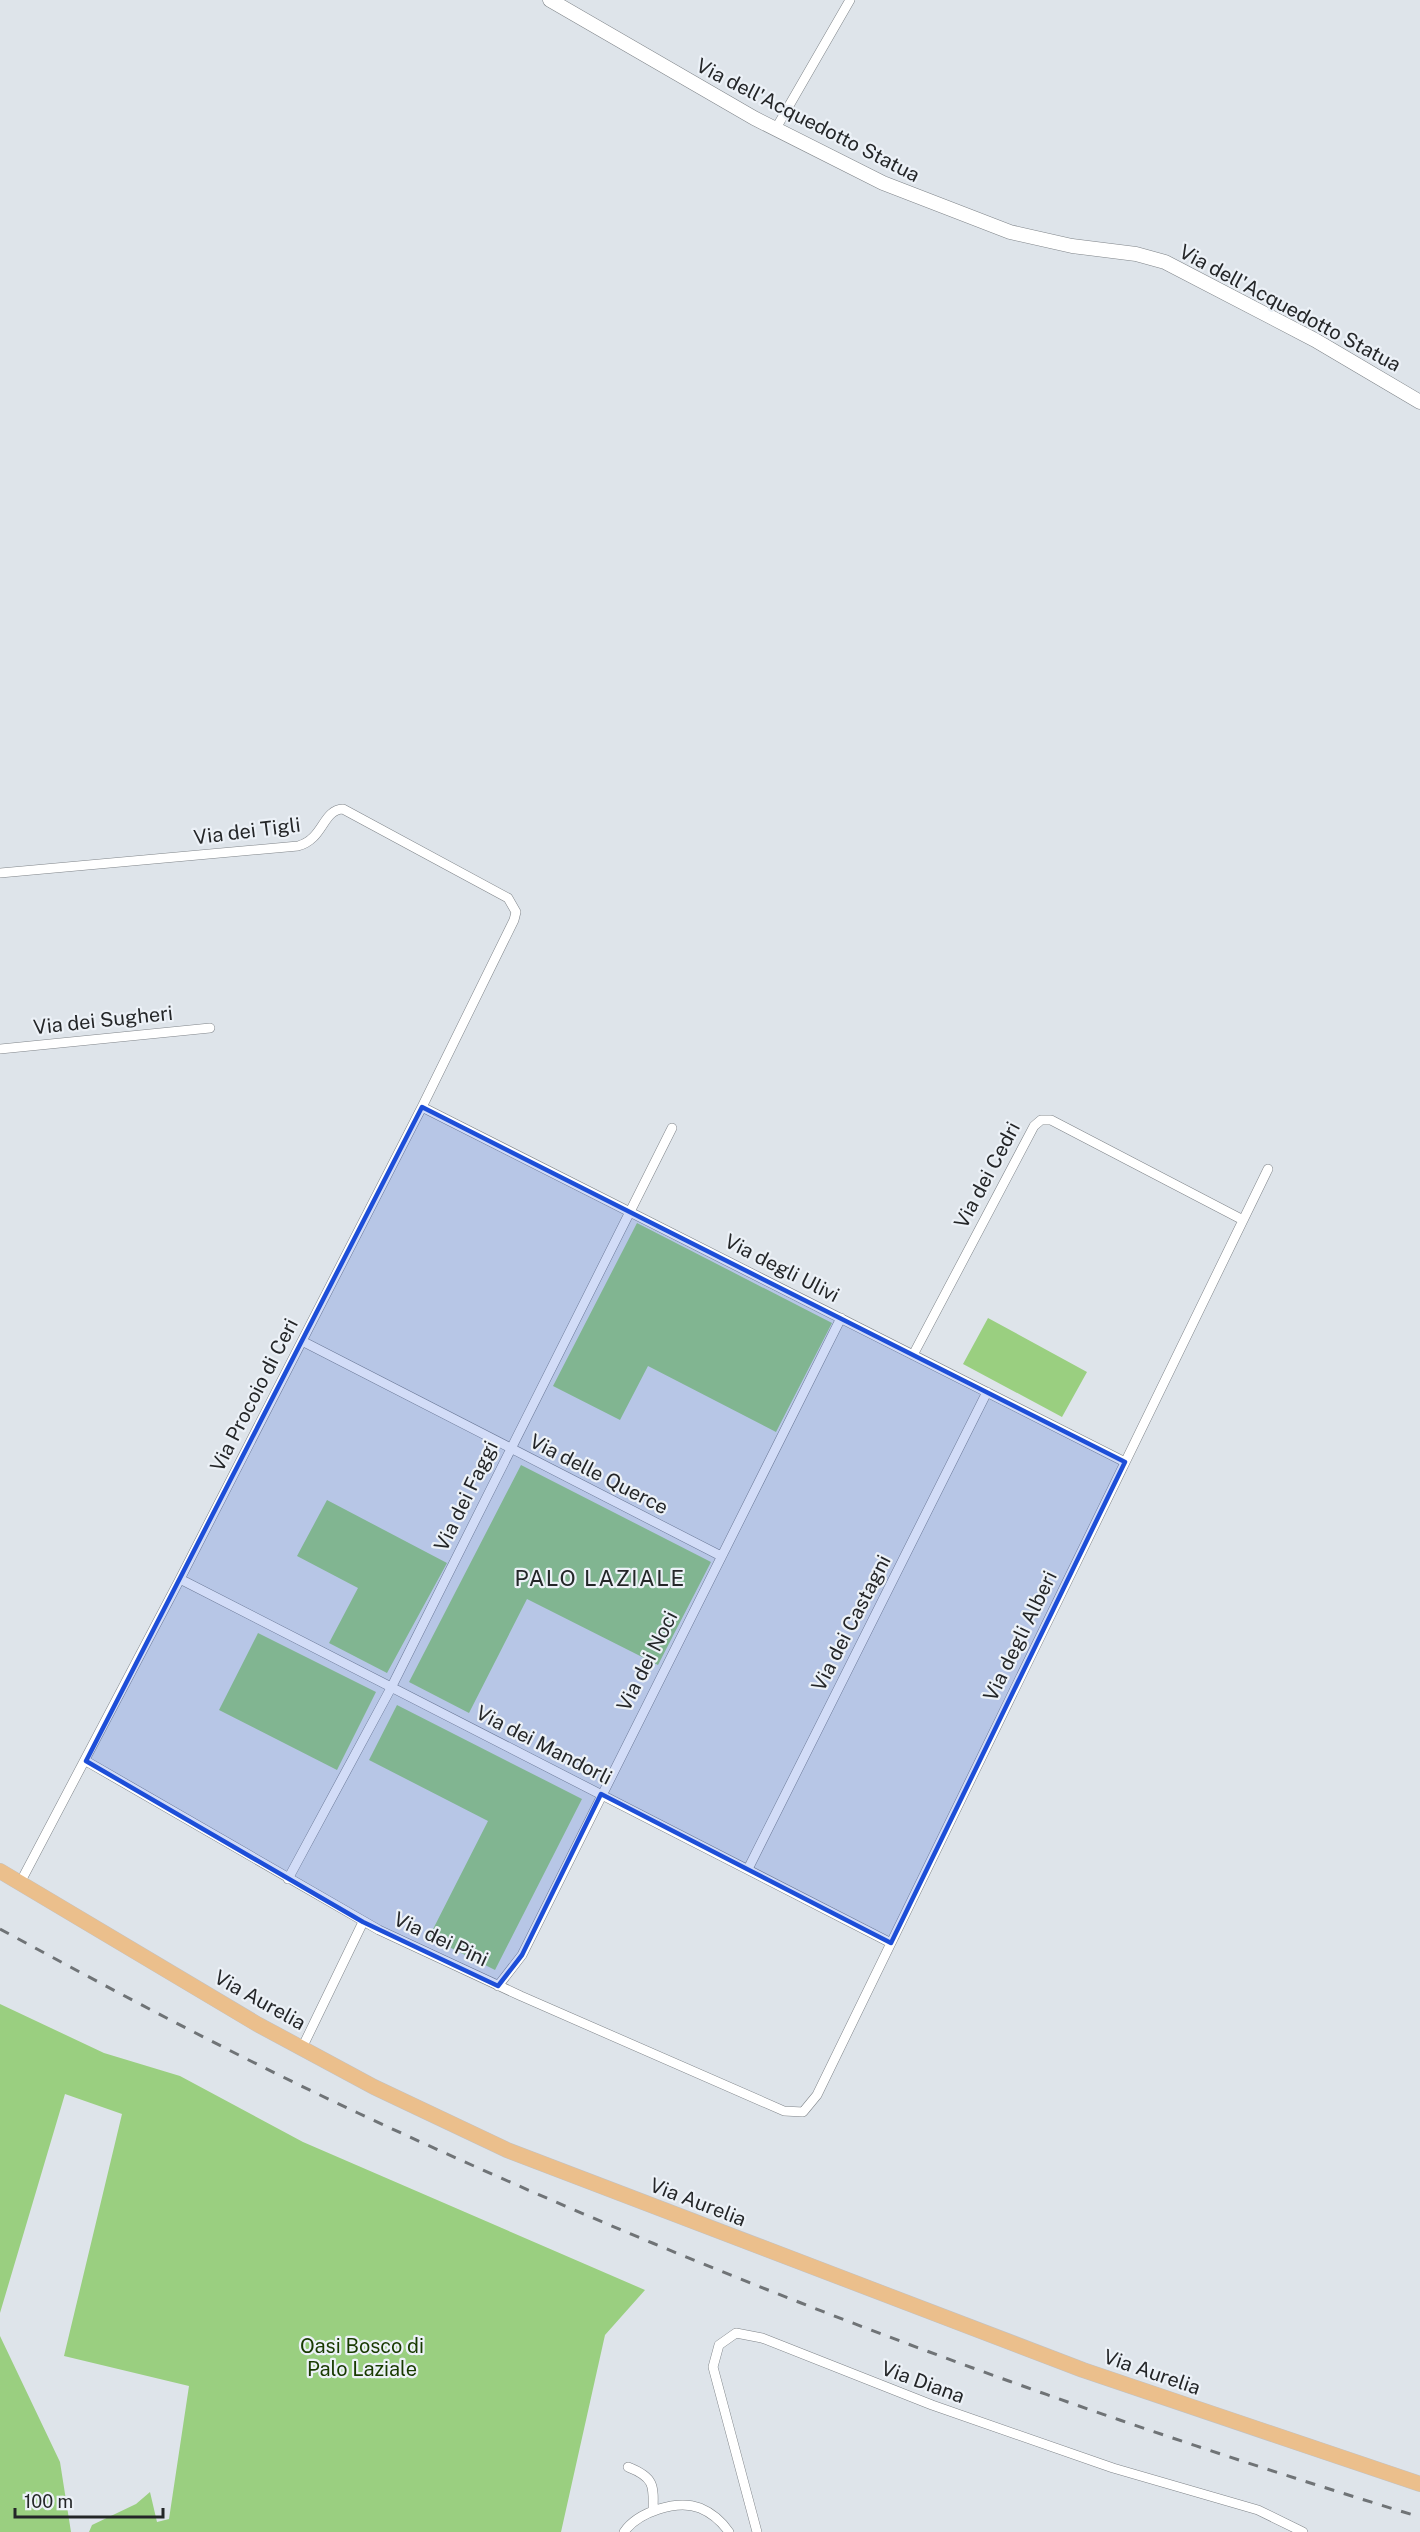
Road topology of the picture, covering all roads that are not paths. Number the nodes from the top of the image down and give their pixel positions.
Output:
1 (550, 0) edge
2 (850, 0) edge
3 (775, 130) junction
4 (1420, 402) edge
5 (0, 873) edge
6 (514, 920) joint
7 (210, 1028) dead end
8 (0, 1049) edge
9 (422, 1107) junction
10 (672, 1128) dead end
11 (1268, 1168) dead end
12 (631, 1212) junction
13 (1243, 1220) junction
14 (841, 1318) junction
15 (302, 1341) junction
16 (913, 1355) junction
17 (987, 1392) junction
18 (510, 1448) junction
19 (1125, 1462) junction
20 (721, 1556) junction
21 (180, 1579) junction
22 (391, 1688) junction
23 (86, 1761) junction
24 (601, 1794) junction
25 (748, 1869) junction
26 (0, 1871) edge
27 (288, 1879) junction
28 (20, 1883) junction
29 (363, 1922) junction
30 (891, 1943) junction
31 (498, 1986) junction
32 (302, 2048) junction
33 (799, 2113) joint
34 (628, 2467) dead end
35 (1420, 2484) edge
36 (653, 2511) junction
37 (624, 2532) edge
38 (729, 2532) edge
39 (757, 2532) edge
40 (1304, 2532) edge

1 - 3 street, Via dell'Acquedotto Statua
2 - 3 street
3 - 4 street, Via dell'Acquedotto Statua
5 - 6 street, Via dei Tigli
6 - 9 street, Via Procoio di Ceri
7 - 8 street, Via dei Sugheri
9 - 12 street, Via degli Ulivi
9 - 15 street, Via Procoio di Ceri
10 - 12 street, Via dei Faggi
11 - 13 street, Via degli Alberi
12 - 14 street, Via degli Ulivi
12 - 18 street, Via dei Faggi
13 - 16 street, Via dei Cedri
13 - 19 street, Via degli Alberi
14 - 16 street, Via degli Ulivi
14 - 20 street, Via dei Noci
15 - 18 street, Via delle Querce
15 - 21 street, Via Procoio di Ceri
16 - 17 street, Via degli Ulivi
17 - 19 street, Via degli Ulivi
17 - 25 street, Via dei Castagni
18 - 20 street, Via delle Querce
18 - 22 street, Via dei Faggi
19 - 30 street, Via degli Alberi
20 - 24 street, Via dei Noci
21 - 22 street, Via dei Mandorli
21 - 23 street, Via Procoio di Ceri
22 - 24 street, Via dei Mandorli
22 - 27 street, Via dei Faggi
23 - 27 street, Via dei Pini
23 - 28 street, Via Procoio di Ceri
24 - 25 street, Via dei Mandorli
24 - 31 street, Via dei Noci
25 - 30 street, Via dei Mandorli
26 - 28 main road, Via Aurelia
27 - 29 street, Via dei Pini
28 - 32 main road, Via Aurelia
29 - 31 street, Via dei Pini
29 - 32 street
30 - 33 street, Via degli Alberi
31 - 33 street, Via dei Pini
32 - 35 main road, Via Aurelia
34 - 36 street
36 - 37 street
36 - 38 street
39 - 40 street, Via Diana

